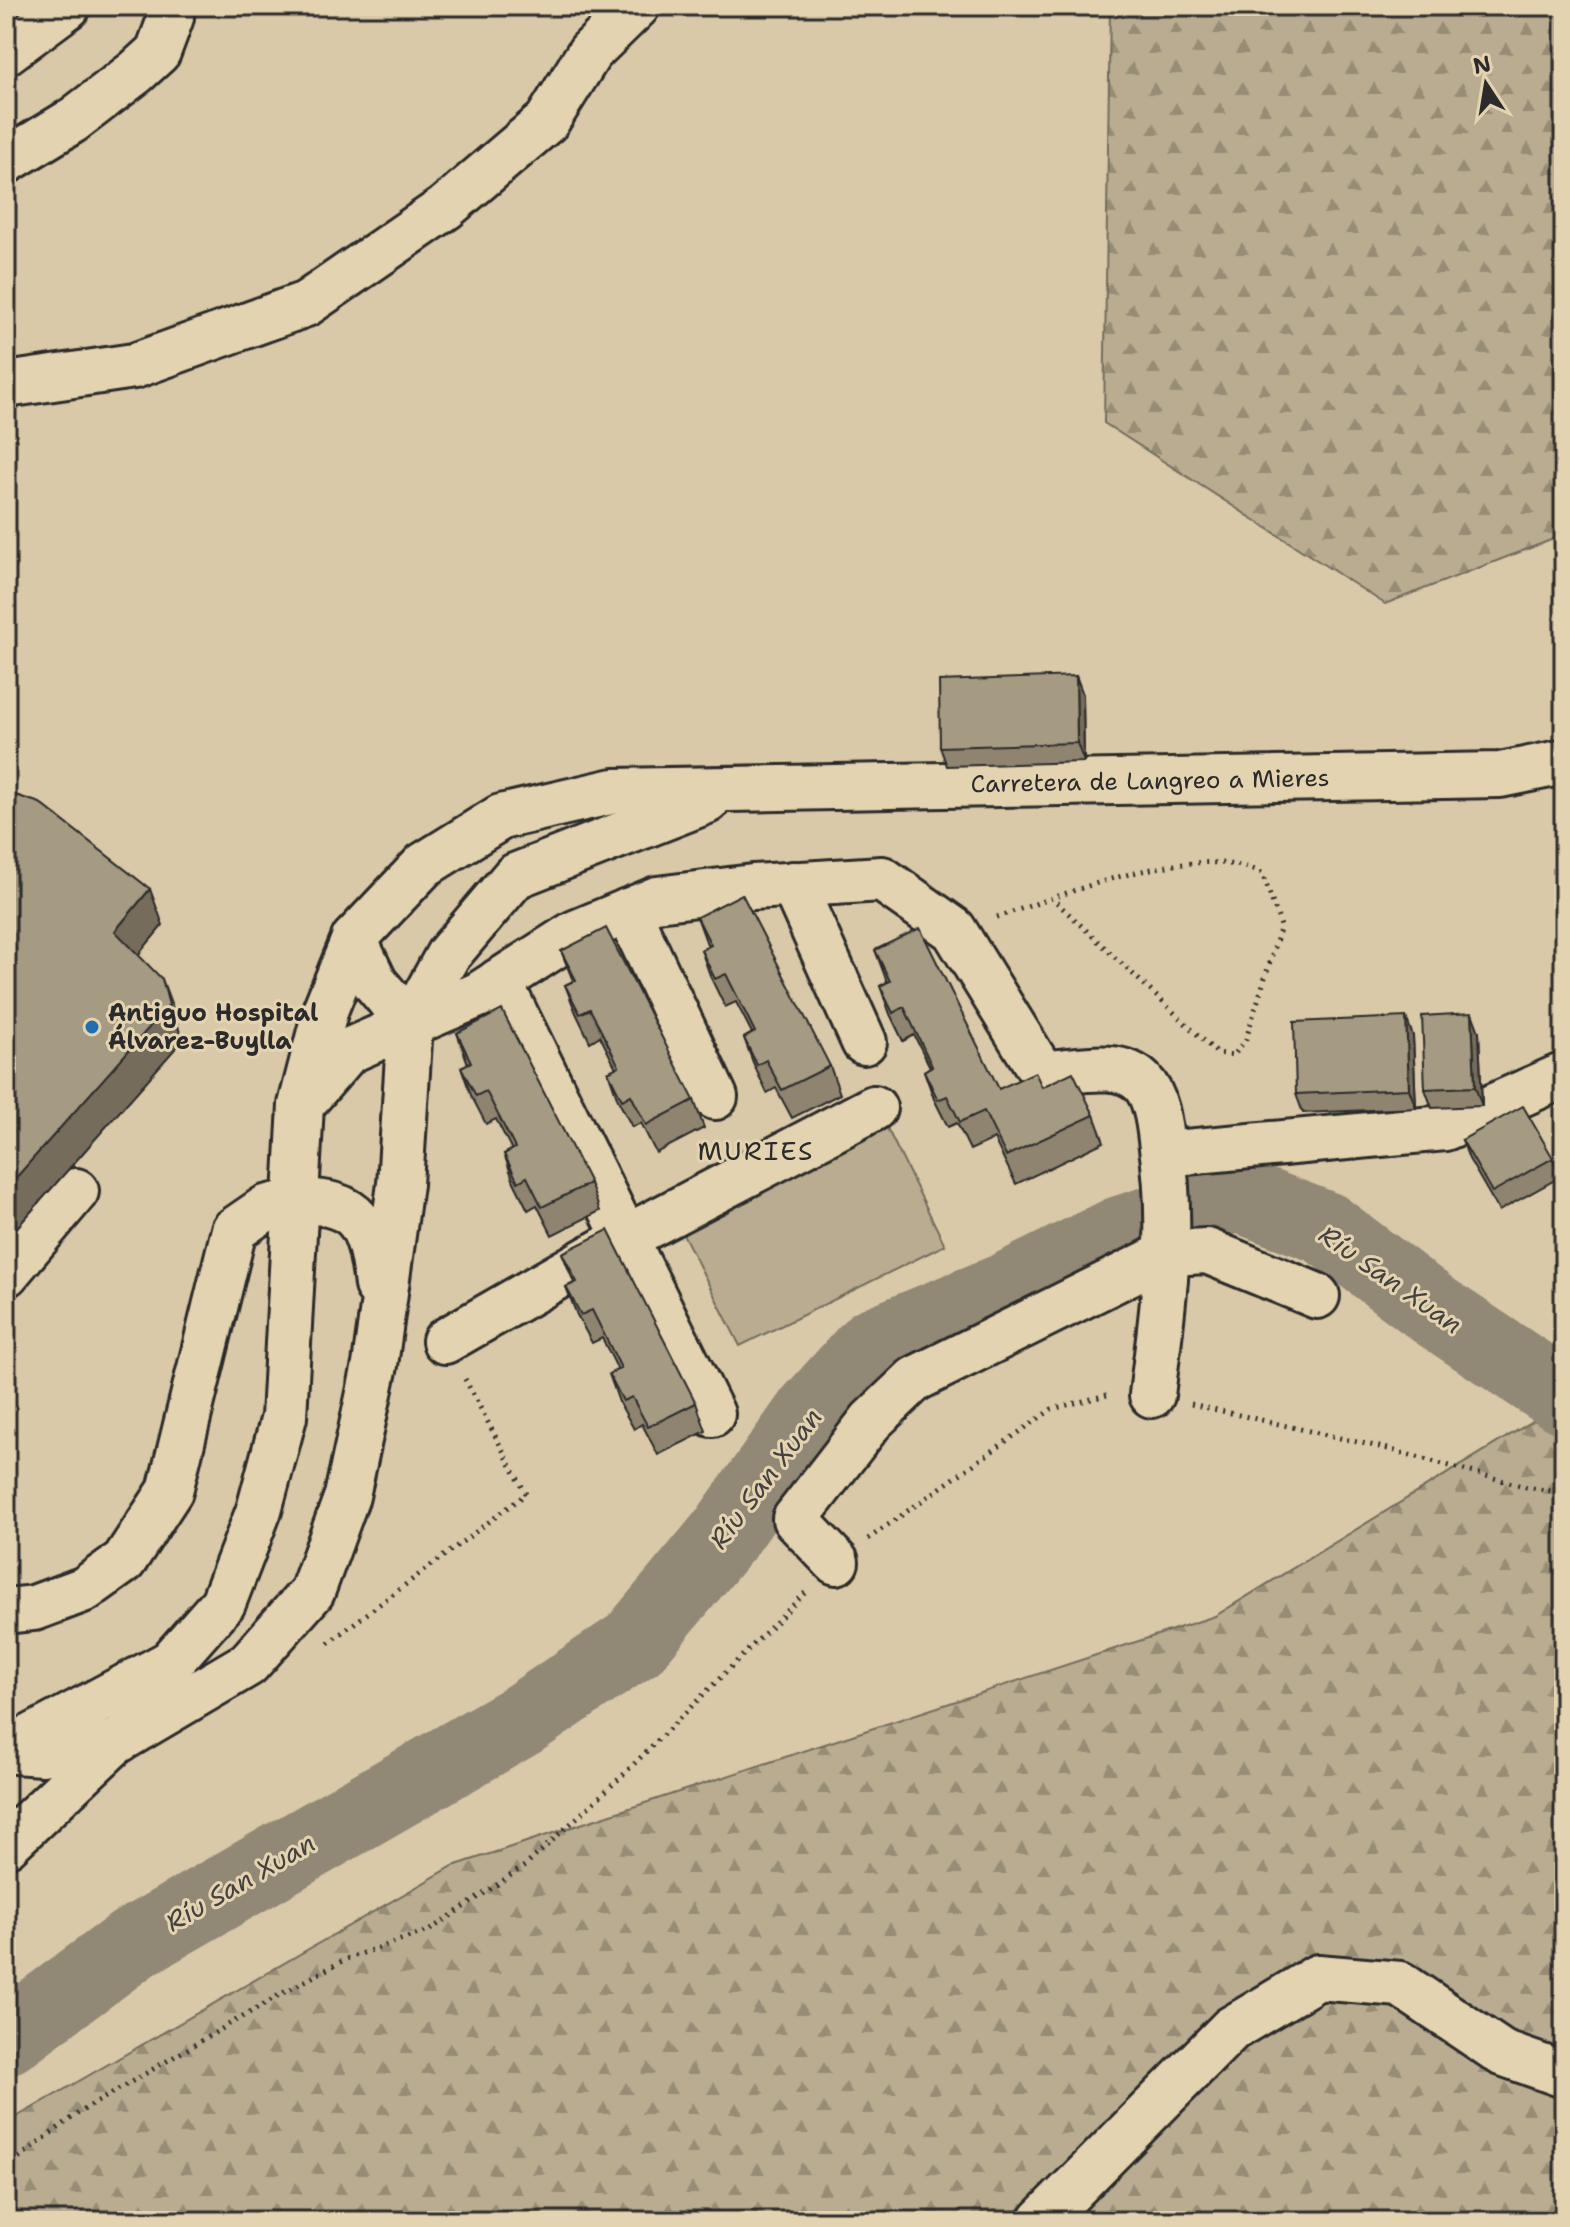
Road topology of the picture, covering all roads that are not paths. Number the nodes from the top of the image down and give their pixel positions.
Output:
1 (68, 6) edge
2 (166, 6) edge
3 (637, 6) edge
4 (6, 52) edge
5 (6, 161) edge
6 (6, 385) edge
7 (1564, 762) edge
8 (736, 790) junction
9 (793, 884) junction
10 (628, 911) junction
11 (354, 939) junction
12 (499, 981) junction
13 (410, 1024) junction
14 (864, 1042) dead end
15 (1564, 1075) edge
16 (715, 1097) dead end
17 (301, 1105) junction
18 (874, 1108) dead end
19 (1166, 1168) junction
20 (76, 1191) dead end
21 (295, 1201) junction
22 (625, 1238) junction
23 (1170, 1240) junction
24 (6, 1274) edge
25 (1317, 1296) dead end
26 (381, 1319) junction
27 (445, 1341) road end
28 (1152, 1395) road end
29 (712, 1414) dead end
30 (836, 1562) road end
31 (6, 1611) edge
32 (114, 1743) junction
33 (7, 1750) edge
34 (6, 1845) edge
35 (1564, 2075) edge
36 (1041, 2221) edge

1 - 4 street
2 - 5 street
3 - 6 street
7 - 8 street, Carretera de Langreo a Mieres
8 - 11 street, Carretera de Langreo a Mieres
8 - 13 street, Carretera de Langreo a Mieres
9 - 10 street
9 - 14 street
9 - 19 street
10 - 12 street
10 - 16 street
11 - 13 street
11 - 17 street, Carretera de Langreo a Mieres
12 - 13 street
12 - 22 street
13 - 17 street
13 - 26 street, Carretera de Langreo a Mieres
15 - 19 street
17 - 21 street, Carretera de Langreo a Mieres
18 - 22 street
19 - 23 street
20 - 24 street
21 - 26 street
21 - 31 street
21 - 33 street, Carretera de Langreo a Mieres
22 - 27 street
22 - 29 street
23 - 25 street
23 - 28 street
23 - 30 street
26 - 32 street, Carretera de Langreo a Mieres
32 - 33 street, Carretera de Langreo a Mieres
32 - 34 street
35 - 36 street

